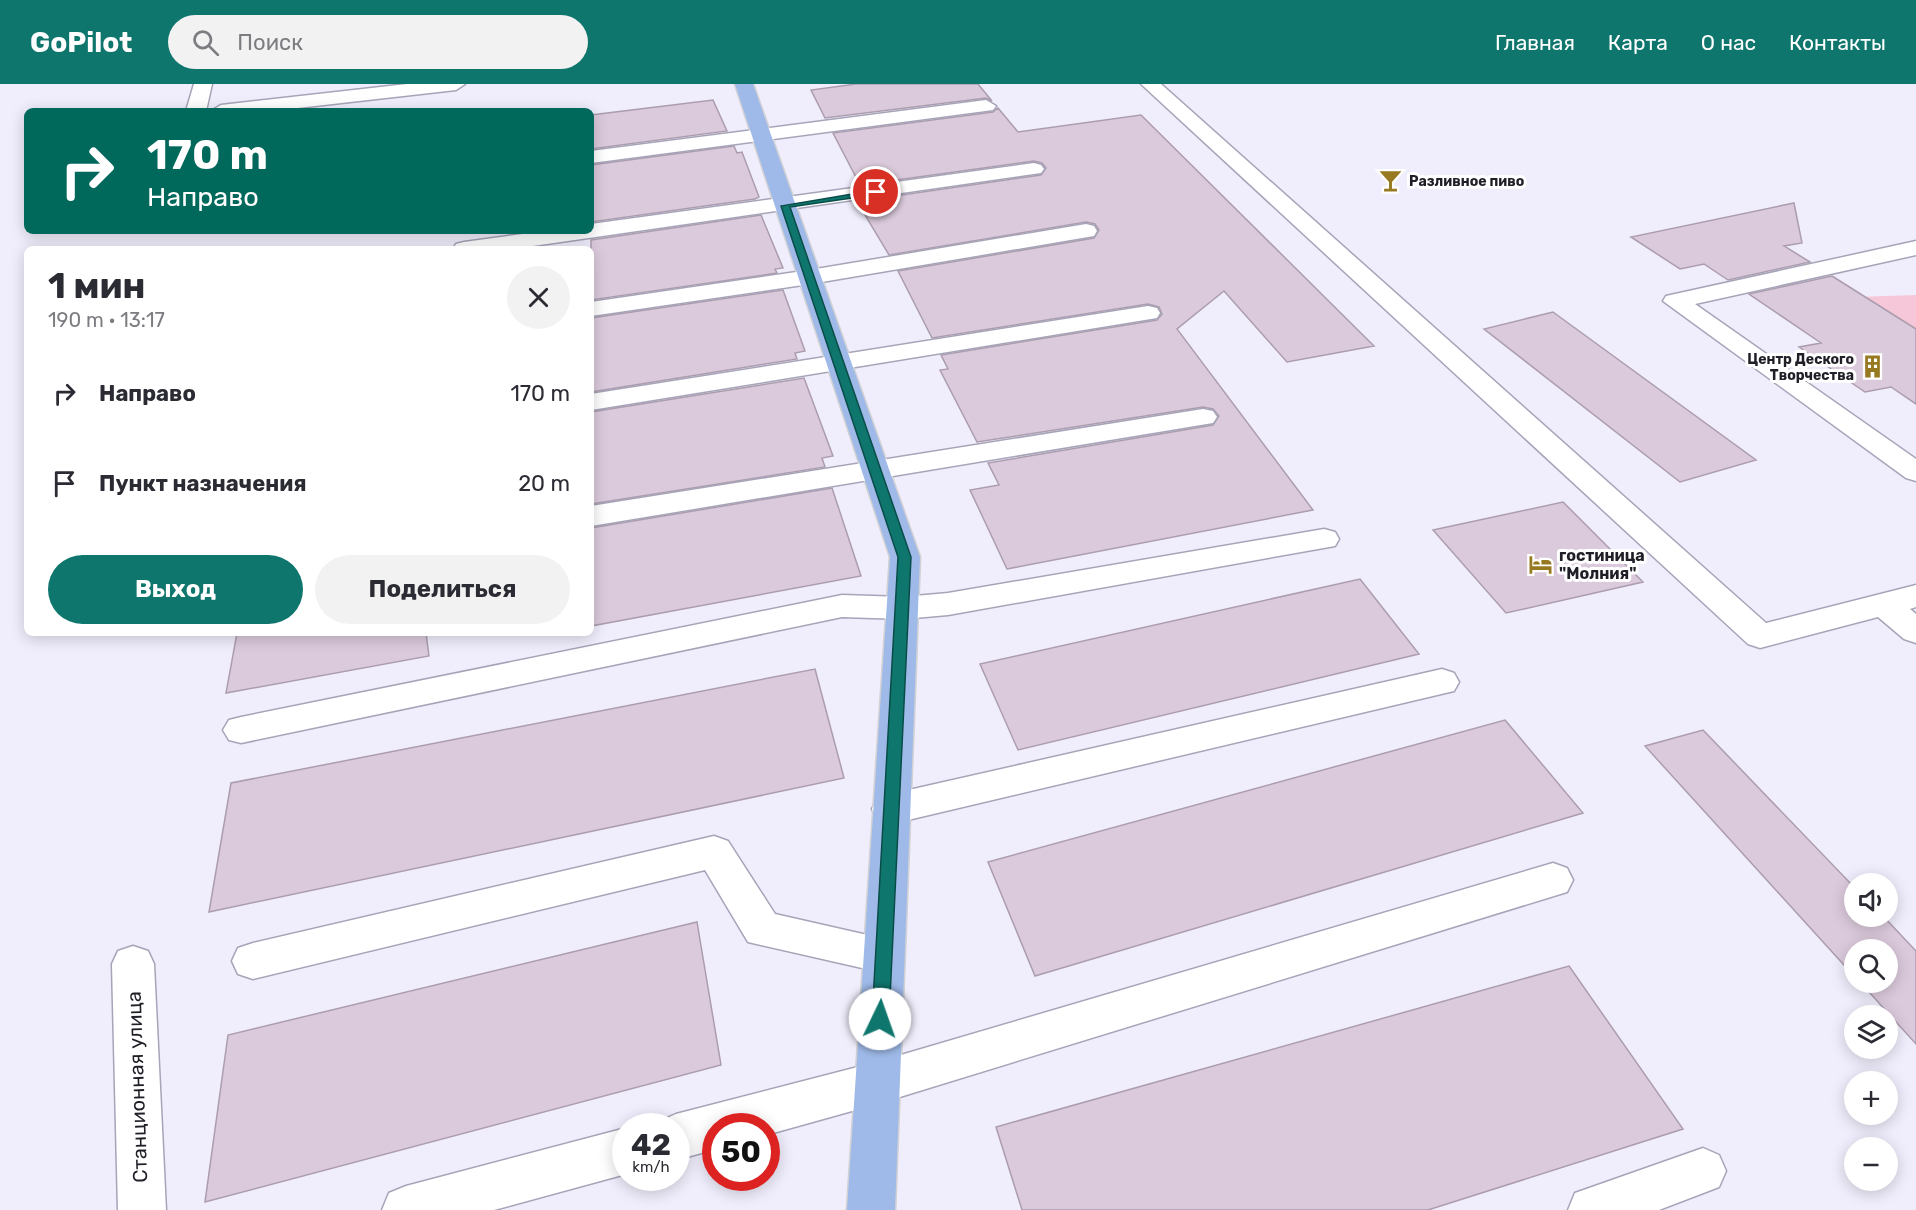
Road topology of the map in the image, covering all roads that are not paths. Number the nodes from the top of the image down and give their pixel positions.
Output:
1 (203, 84) edge
2 (456, 84) edge
3 (744, 84) edge
4 (1149, 84) edge
5 (986, 106) dead end
6 (197, 108) edge
7 (247, 108) edge
8 (761, 135) junction
9 (594, 157) edge
10 (1035, 170) dead end
11 (785, 206) junction
12 (1086, 231) dead end
13 (594, 232) edge
14 (576, 234) edge
15 (486, 246) edge
16 (1916, 248) edge
17 (810, 277) junction
18 (594, 309) edge
19 (1148, 313) dead end
20 (839, 363) junction
21 (594, 402) edge
22 (1203, 417) dead end
23 (875, 469) junction
24 (1916, 472) edge
25 (594, 516) edge
26 (1324, 539) dead end
27 (1916, 596) edge
28 (1883, 604) junction
29 (903, 608) junction
30 (1916, 631) edge
31 (1442, 682) dead end
32 (241, 730) dead end
33 (891, 809) junction
34 (1553, 880) dead end
35 (884, 955) junction
36 (253, 961) dead end
37 (133, 964) dead end
38 (877, 1083) junction
39 (690, 1133) edge
40 (612, 1155) edge
41 (1703, 1171) dead end
42 (142, 1210) edge
43 (406, 1210) edge
44 (871, 1210) edge
45 (1592, 1210) edge

1 - 6 street
2 - 7 street
3 - 8 main road
4 - 28 street
5 - 8 street
8 - 9 street
8 - 11 main road
10 - 11 street
11 - 13 street
11 - 17 main road
12 - 17 street
14 - 15 street
16 - 24 street
17 - 18 street
17 - 20 main road
19 - 20 street
20 - 21 street
20 - 23 main road
22 - 23 street
23 - 25 street
23 - 29 main road
26 - 29 street
27 - 28 street
28 - 30 street
29 - 32 street
29 - 33 main road
31 - 33 street
33 - 35 main road
34 - 38 street
35 - 36 street
35 - 38 main road
37 - 42 street, Станционная улица
38 - 39 street
38 - 44 main road
40 - 43 street
41 - 45 street

